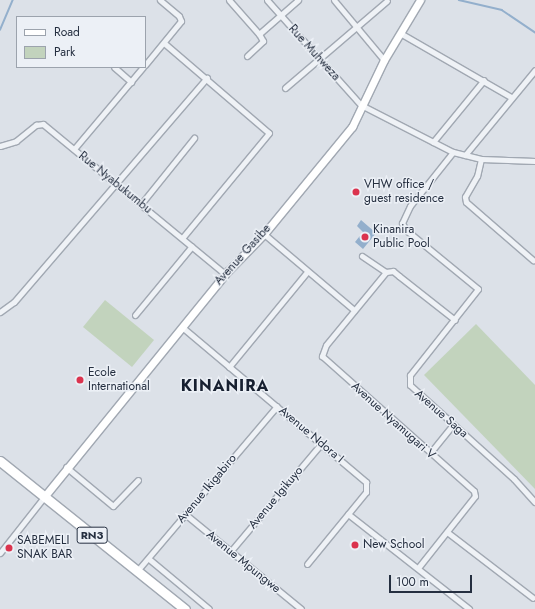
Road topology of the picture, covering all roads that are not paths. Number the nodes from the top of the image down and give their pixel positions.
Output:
1 (160, 0) edge
2 (229, 0) edge
3 (267, 0) edge
4 (298, 0) edge
5 (334, 0) edge
6 (420, 0) edge
7 (387, 1) edge
8 (280, 15) junction
9 (356, 26) junction
10 (400, 33) junction
11 (259, 34) junction
12 (164, 43) junction
13 (247, 56) dead end
14 (319, 59) junction
15 (384, 60) junction
16 (146, 64) edge
17 (115, 68) edge
18 (142, 68) edge
19 (535, 70) edge
20 (207, 78) junction
21 (484, 80) junction
22 (131, 82) junction
23 (285, 88) dead end
24 (511, 97) junction
25 (361, 105) junction
26 (194, 138) dead end
27 (433, 142) junction
28 (0, 146) edge
29 (74, 149) junction
30 (453, 152) junction
31 (465, 155) junction
32 (480, 159) junction
33 (535, 161) edge
34 (117, 185) junction
35 (141, 204) junction
36 (264, 234) junction
37 (182, 238) junction
38 (192, 246) junction
39 (362, 256) dead end
40 (533, 260) dead end
41 (308, 272) junction
42 (386, 272) junction
43 (225, 274) junction
44 (354, 310) junction
45 (0, 312) edge
46 (136, 315) dead end
47 (456, 318) junction
48 (182, 327) junction
49 (229, 366) junction
50 (276, 406) junction
51 (453, 425) junction
52 (321, 444) junction
53 (430, 453) junction
54 (0, 461) edge
55 (66, 468) junction
56 (138, 480) dead end
57 (44, 497) junction
58 (535, 502) edge
59 (186, 514) junction
60 (348, 514) junction
61 (447, 532) junction
62 (230, 552) junction
63 (0, 553) edge
64 (149, 559) junction
65 (307, 564) dead end
66 (418, 568) junction
67 (137, 571) junction
68 (533, 598) dead end
69 (185, 609) edge
70 (209, 609) edge
71 (302, 609) edge
72 (469, 609) edge

1 - 12 street
2 - 11 street
3 - 8 street, Rue Muhweza
4 - 8 street
5 - 9 street
6 - 10 street, Avenue Gasibe
7 - 9 street
8 - 11 street
8 - 14 street, Rue Muhweza
9 - 14 street
9 - 15 street
10 - 15 street, Avenue Gasibe
10 - 21 street
11 - 13 street
12 - 16 street
12 - 20 street
14 - 23 street
14 - 25 street, Rue Muhweza
15 - 25 street, Avenue Gasibe
17 - 22 street
18 - 22 street
19 - 24 street
20 - 34 street
20 - 37 street
21 - 24 street
21 - 27 street
22 - 29 street
24 - 31 street
25 - 27 street
25 - 36 street, Avenue Gasibe
26 - 35 street
27 - 30 street
28 - 29 street, Rue Nyabukumbu
29 - 34 street, Rue Nyabukumbu
30 - 31 street
30 - 47 street
31 - 32 street
32 - 33 street
32 - 40 street
34 - 35 street, Rue Nyabukumbu
34 - 45 street
35 - 37 street, Rue Nyabukumbu
36 - 41 street
36 - 43 street, Avenue Gasibe
37 - 38 street, Rue Nyabukumbu
38 - 43 street, Rue Nyabukumbu
38 - 46 street
39 - 42 street
41 - 44 street
41 - 49 street
42 - 44 street, Avenue Nyamugari V
42 - 47 street
43 - 48 street, Avenue Gasibe
44 - 53 street, Avenue Nyamugari V
47 - 51 street, Avenue Saga
48 - 49 street, Avenue Ndora I
48 - 55 street, Avenue Gasibe
49 - 50 street, Avenue Ndora I
50 - 52 street, Avenue Ndora I
50 - 59 street, Avenue Ikigabiro
51 - 53 street
51 - 58 street, Avenue Saga
52 - 60 street, Avenue Ndora I
52 - 62 street, Avenue Igikuyo
53 - 61 street, Avenue Nyamugari V
54 - 57 highway, RN3
55 - 56 street
55 - 57 street, Avenue Gasibe
57 - 63 street
57 - 67 highway, RN3
59 - 62 street, Avenue Mpungwe
59 - 64 street, Avenue Ikigabiro
60 - 65 street
60 - 66 street
61 - 66 street, Avenue Nyamugari V
61 - 68 street
62 - 71 street, Avenue Mpungwe
64 - 67 street, Avenue Ikigabiro
64 - 70 street
66 - 72 street
67 - 69 highway, RN3

